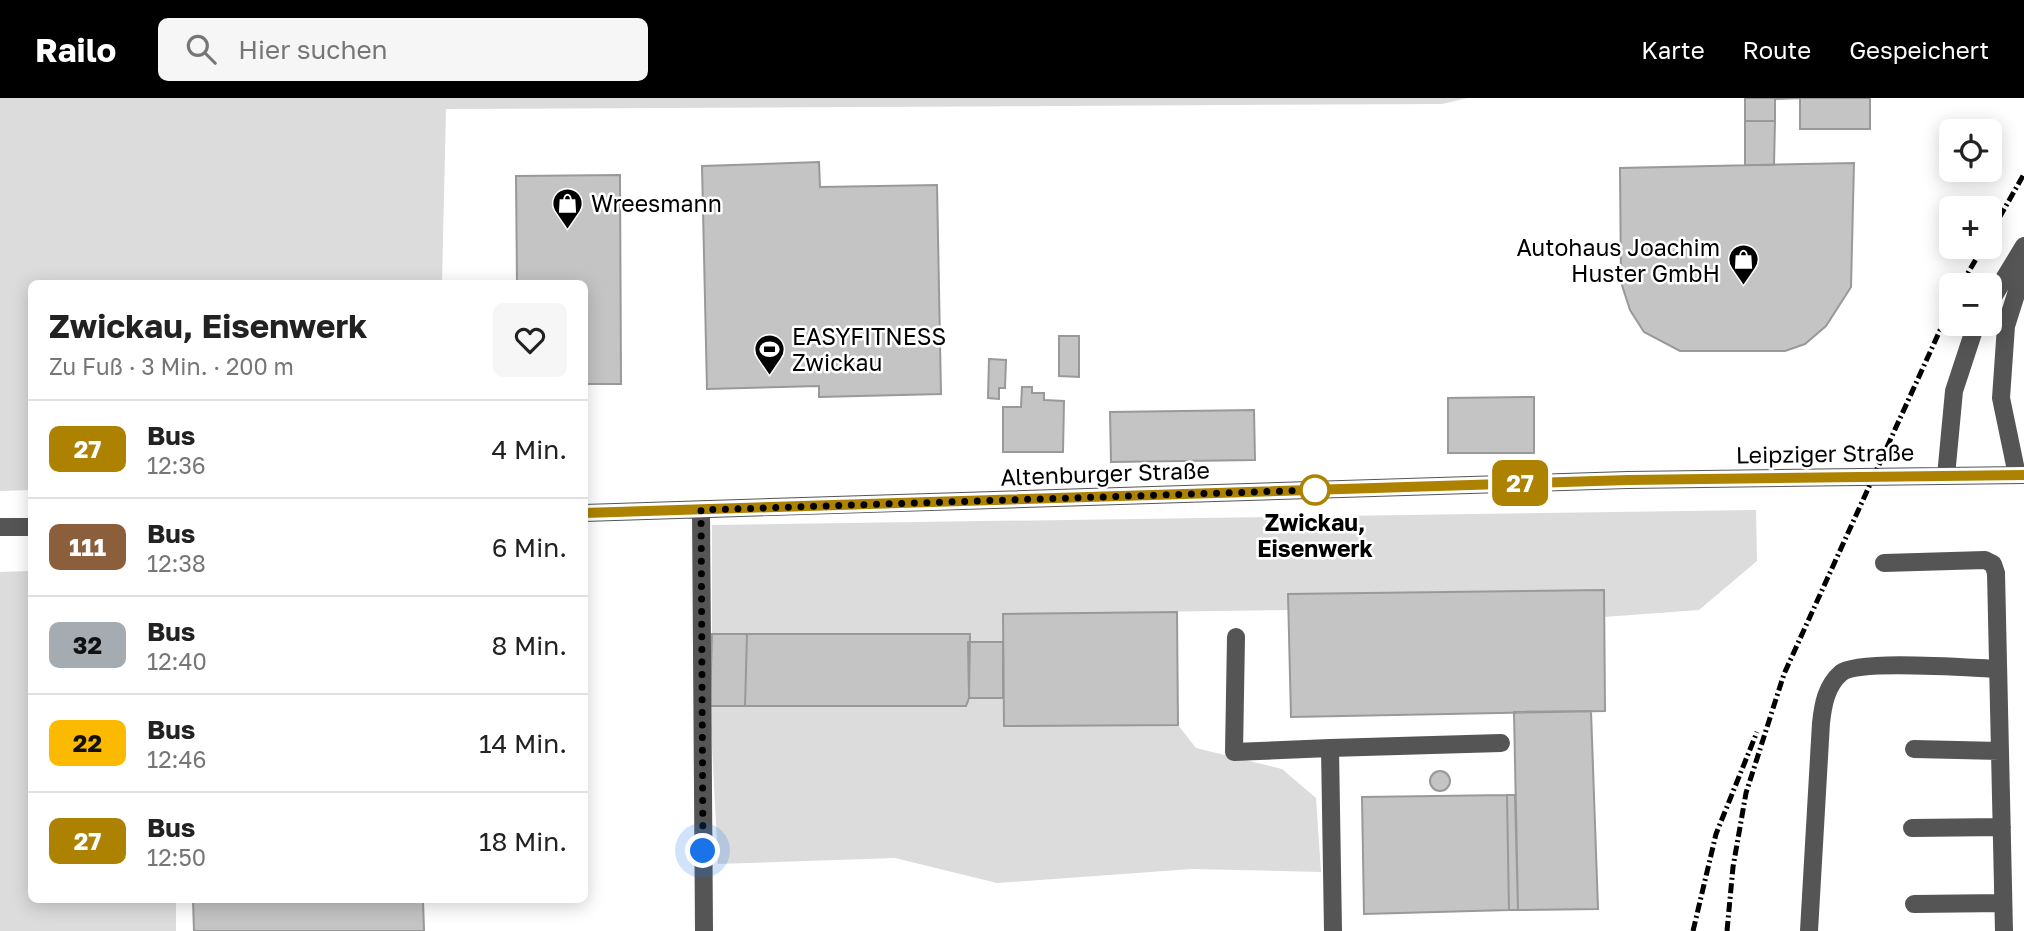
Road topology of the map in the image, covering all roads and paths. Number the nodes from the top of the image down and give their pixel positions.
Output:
1 (2024, 246) edge
2 (2024, 269) edge
3 (2002, 282) edge
4 (1972, 336) edge
5 (2021, 475) edge
6 (1946, 476) junction
7 (1628, 480) joint
8 (701, 510) junction
9 (588, 513) edge
10 (0, 527) edge
11 (28, 527) edge
12 (1884, 563) dead end
13 (1236, 637) dead end
14 (1998, 669) junction
15 (1502, 743) dead end
16 (1330, 748) junction
17 (1914, 749) dead end
18 (2000, 751) junction
19 (2002, 827) junction
20 (1912, 828) dead end
21 (2003, 902) junction
22 (1914, 904) dead end
23 (704, 931) edge
24 (1333, 931) edge
25 (1809, 931) edge
26 (2004, 931) edge

1 - 3 street
2 - 5 street
4 - 6 street
5 - 6 street, Leipziger Straße
6 - 7 street, Leipziger Straße
7 - 8 street, Altenburger Straße
8 - 9 street, Altenburger Straße
8 - 23 street
10 - 11 street
12 - 14 street
13 - 16 street
14 - 18 street
14 - 25 street
15 - 16 street
16 - 24 street
17 - 18 street
18 - 19 street
19 - 20 street
19 - 21 street
21 - 22 street
21 - 26 street

